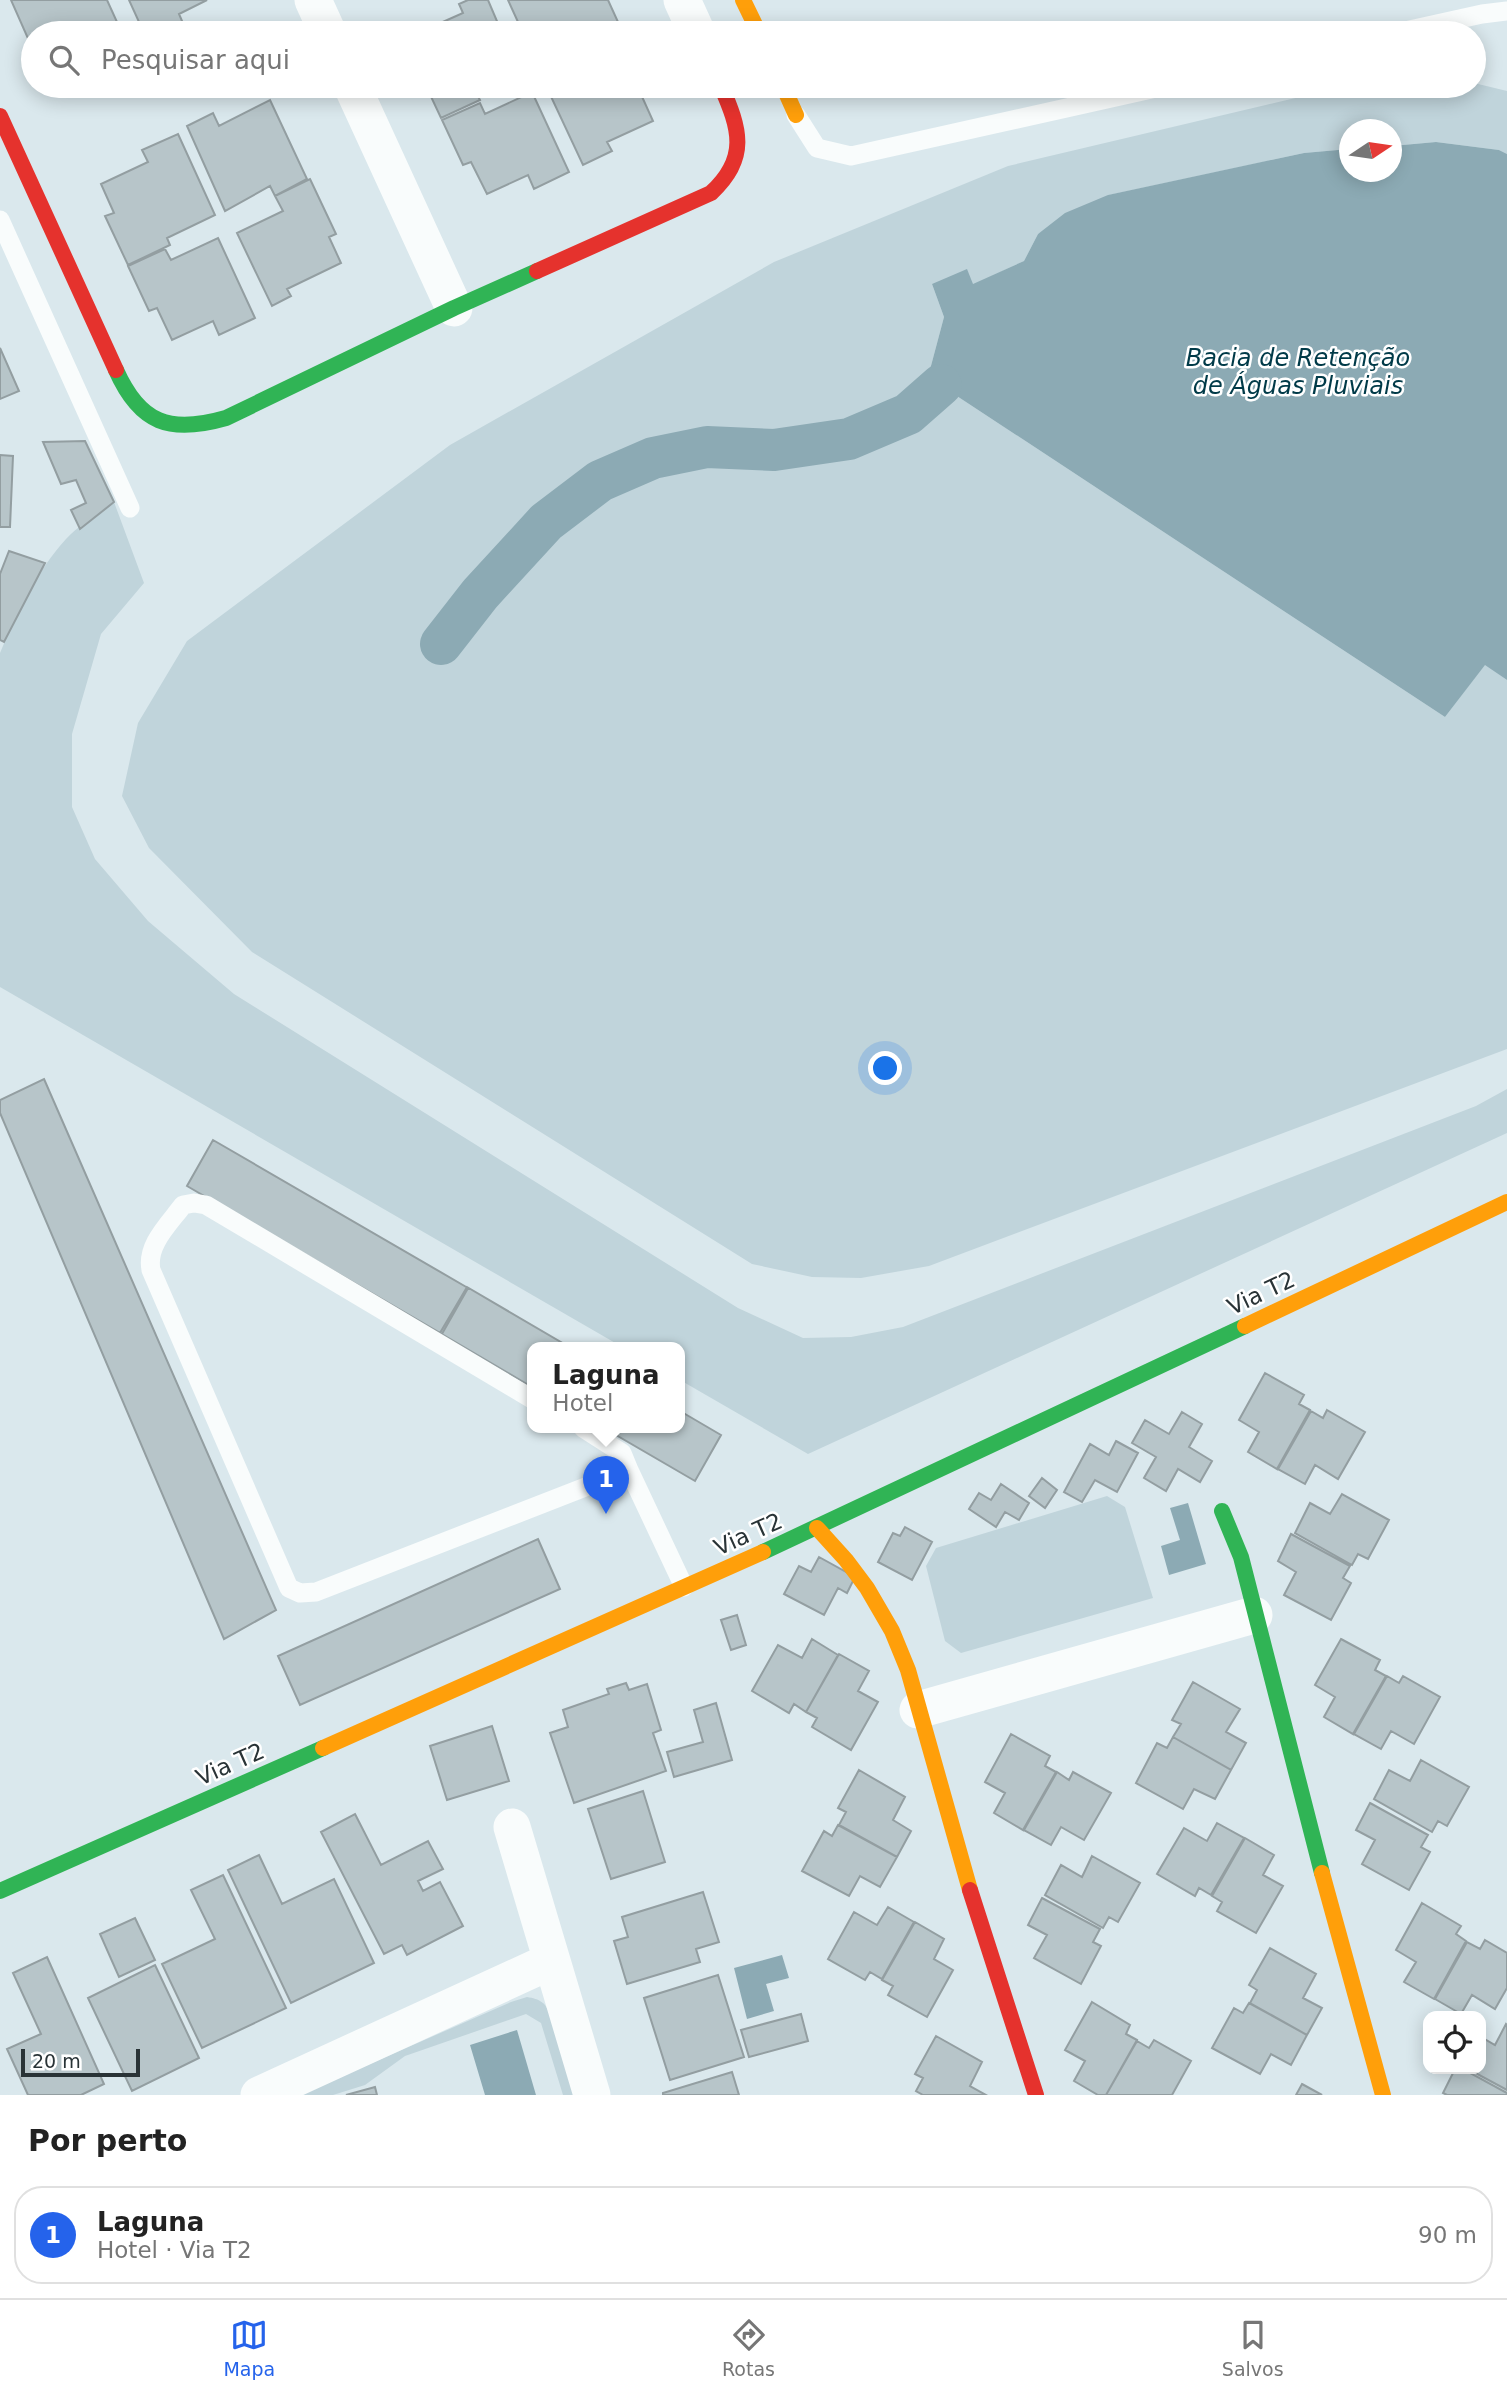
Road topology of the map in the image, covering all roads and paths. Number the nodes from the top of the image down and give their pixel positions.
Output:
1 (313, 0) edge
2 (682, 0) edge
3 (743, 0) edge
4 (1507, 11) edge
5 (323, 21) edge
6 (692, 21) edge
7 (753, 21) edge
8 (1450, 21) edge
9 (358, 98) edge
10 (725, 98) edge
11 (788, 98) edge
12 (1111, 98) edge
13 (796, 115) joint
14 (0, 116) edge
15 (0, 220) edge
16 (6, 252) edge
17 (454, 308) junction
18 (130, 508) dead end
19 (1507, 1202) edge
20 (527, 1395) edge
21 (591, 1433) edge
22 (629, 1469) junction
23 (1222, 1511) dead end
24 (817, 1528) junction
25 (684, 1587) junction
26 (1254, 1615) junction
27 (918, 1710) junction
28 (512, 1827) dead end
29 (0, 1891) edge
30 (551, 1961) junction
31 (258, 2095) edge
32 (592, 2095) edge
33 (1036, 2095) edge
34 (1383, 2095) edge

1 - 5 street
2 - 6 street
3 - 7 street
4 - 8 lane
9 - 17 street
10 - 17 street
11 - 13 street
12 - 13 lane
14 - 17 street
15 - 16 lane
16 - 18 lane
19 - 24 street, Via T2
20 - 22 lane
21 - 22 lane
22 - 25 lane
23 - 26 street
24 - 25 street, Via T2
24 - 27 street
25 - 29 street, Via T2
26 - 27 street
26 - 34 street
27 - 33 street
28 - 30 street
30 - 31 street
30 - 32 street

